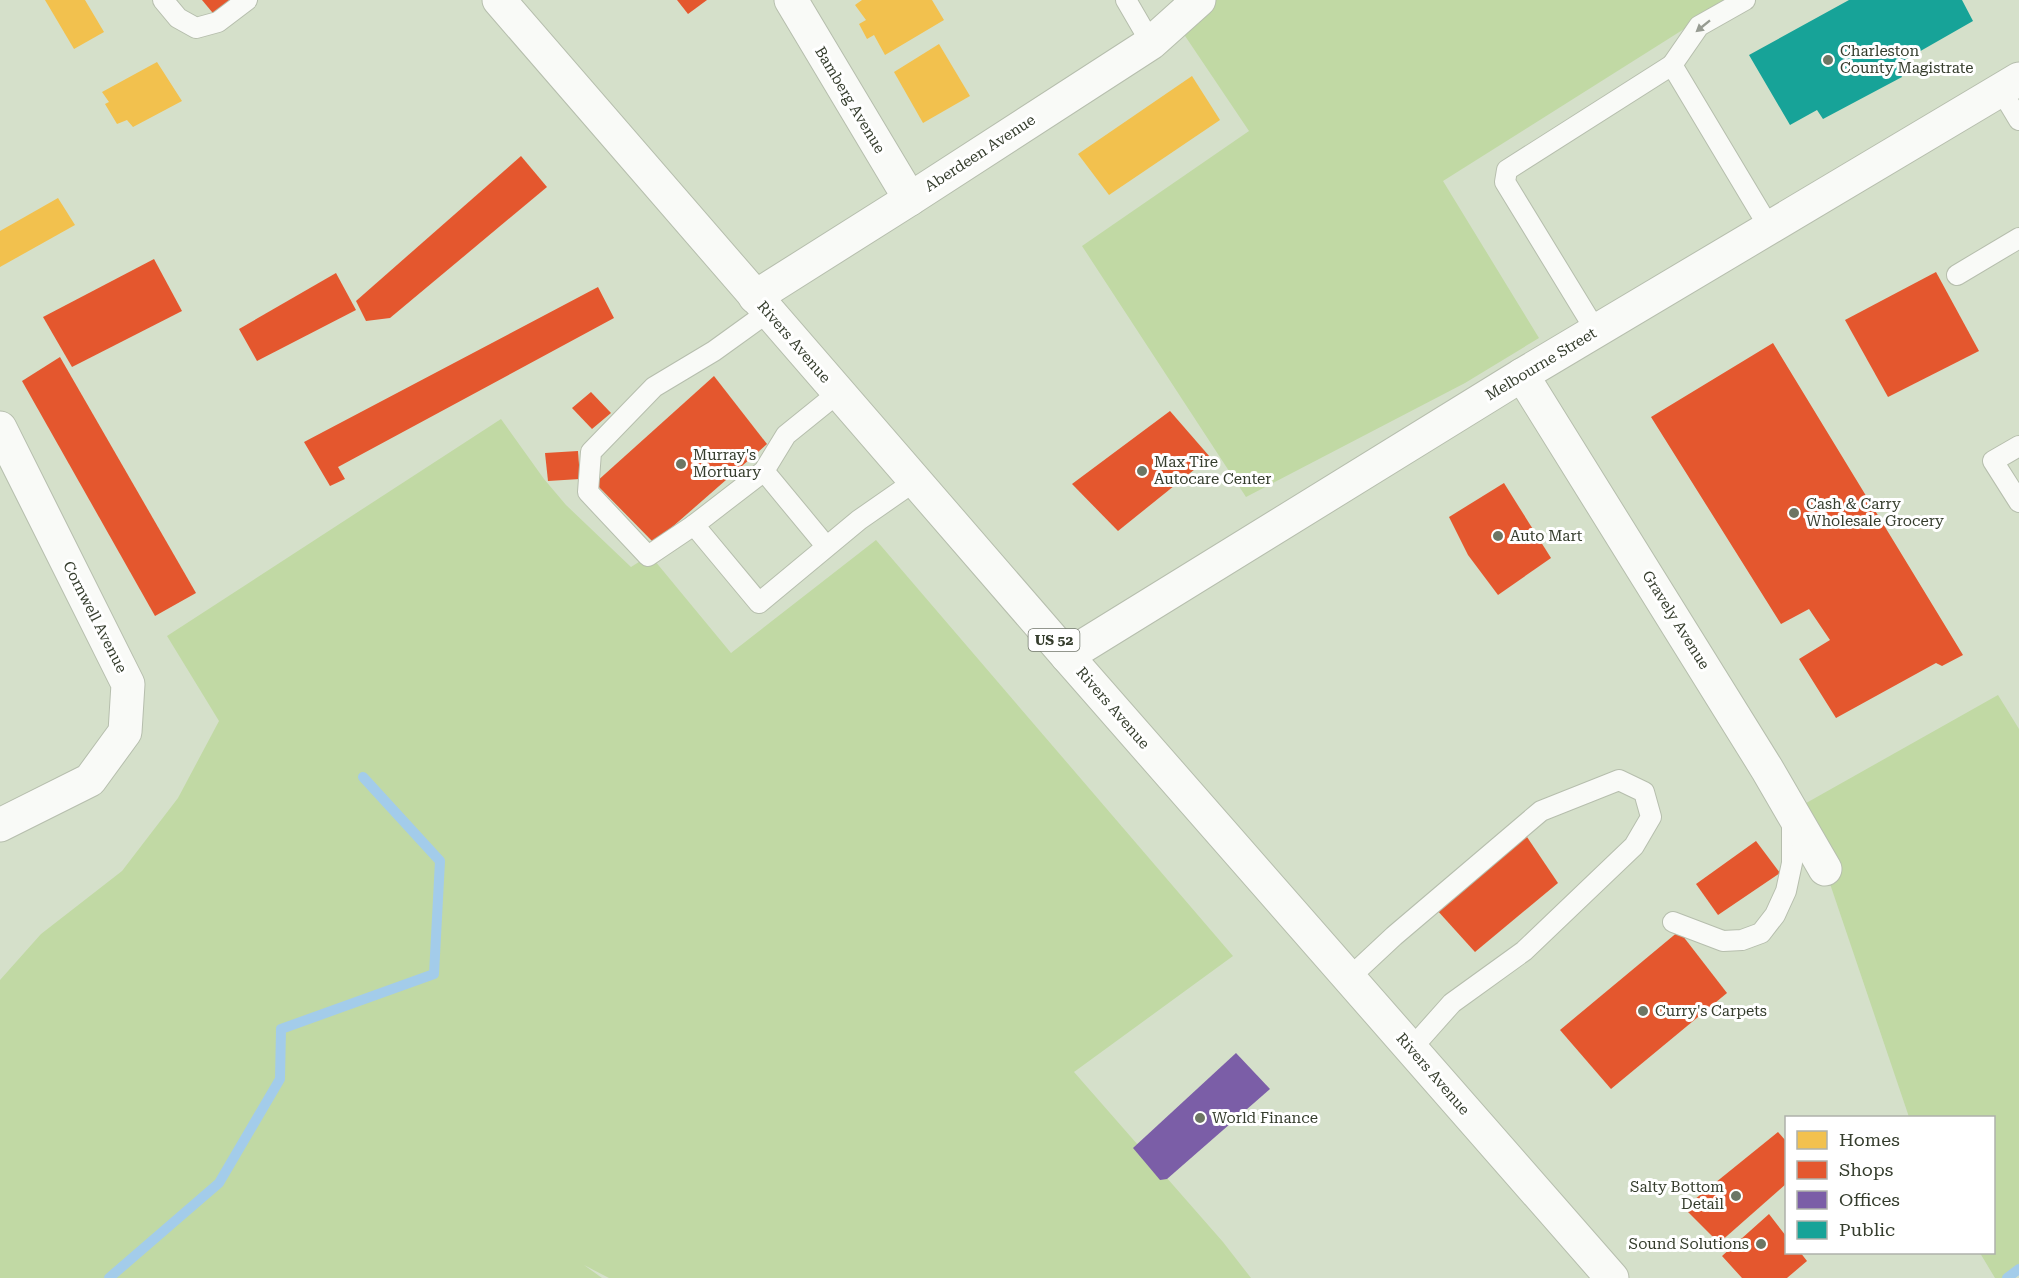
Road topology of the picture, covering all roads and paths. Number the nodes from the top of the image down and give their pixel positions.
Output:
1 (163, 0) edge
2 (247, 0) edge
3 (499, 0) edge
4 (790, 0) edge
5 (1126, 0) edge
6 (1199, 0) edge
7 (1745, 0) edge
8 (1151, 43) junction
9 (1672, 65) junction
10 (2010, 84) edge
11 (2019, 120) edge
12 (910, 200) junction
13 (1769, 227) junction
14 (2019, 238) edge
15 (1957, 275) dead end
16 (761, 304) junction
17 (1596, 331) junction
18 (1522, 375) junction
19 (838, 393) junction
20 (0, 428) edge
21 (2019, 446) edge
22 (764, 471) junction
23 (915, 481) junction
24 (2019, 502) edge
25 (694, 525) junction
26 (826, 546) junction
27 (1067, 656) junction
28 (1791, 811) junction
29 (0, 825) edge
30 (1825, 869) dead end
31 (1673, 922) dead end
32 (1349, 978) junction
33 (1411, 1049) junction
34 (1612, 1278) edge

1 - 2 lane
3 - 16 street, Rivers Avenue / US 52
4 - 12 street, Bamberg Avenue
5 - 8 lane
6 - 8 street, Aberdeen Avenue
7 -> 9 lane
8 - 12 street, Aberdeen Avenue
9 - 13 lane
9 - 17 lane
10 - 11 lane
10 - 13 street, Melbourne Street
12 - 16 street, Aberdeen Avenue
13 - 17 street, Melbourne Street
14 - 15 lane
16 - 19 street, Rivers Avenue / US 52
16 - 25 lane
17 - 18 street, Melbourne Street
18 - 27 street, Melbourne Street
18 - 28 street, Gravely Avenue
19 - 22 lane
19 - 23 street, Rivers Avenue / US 52
20 - 29 street, Cornwell Avenue
21 - 24 lane
22 - 25 lane
22 - 26 lane
23 - 26 lane
23 - 27 street, Rivers Avenue / US 52
25 - 26 lane
27 - 32 street, Rivers Avenue / US 52
28 - 30 street, Gravely Avenue
28 - 31 lane
32 - 33 street, Rivers Avenue / US 52
32 - 33 lane
33 - 34 street, Rivers Avenue / US 52

